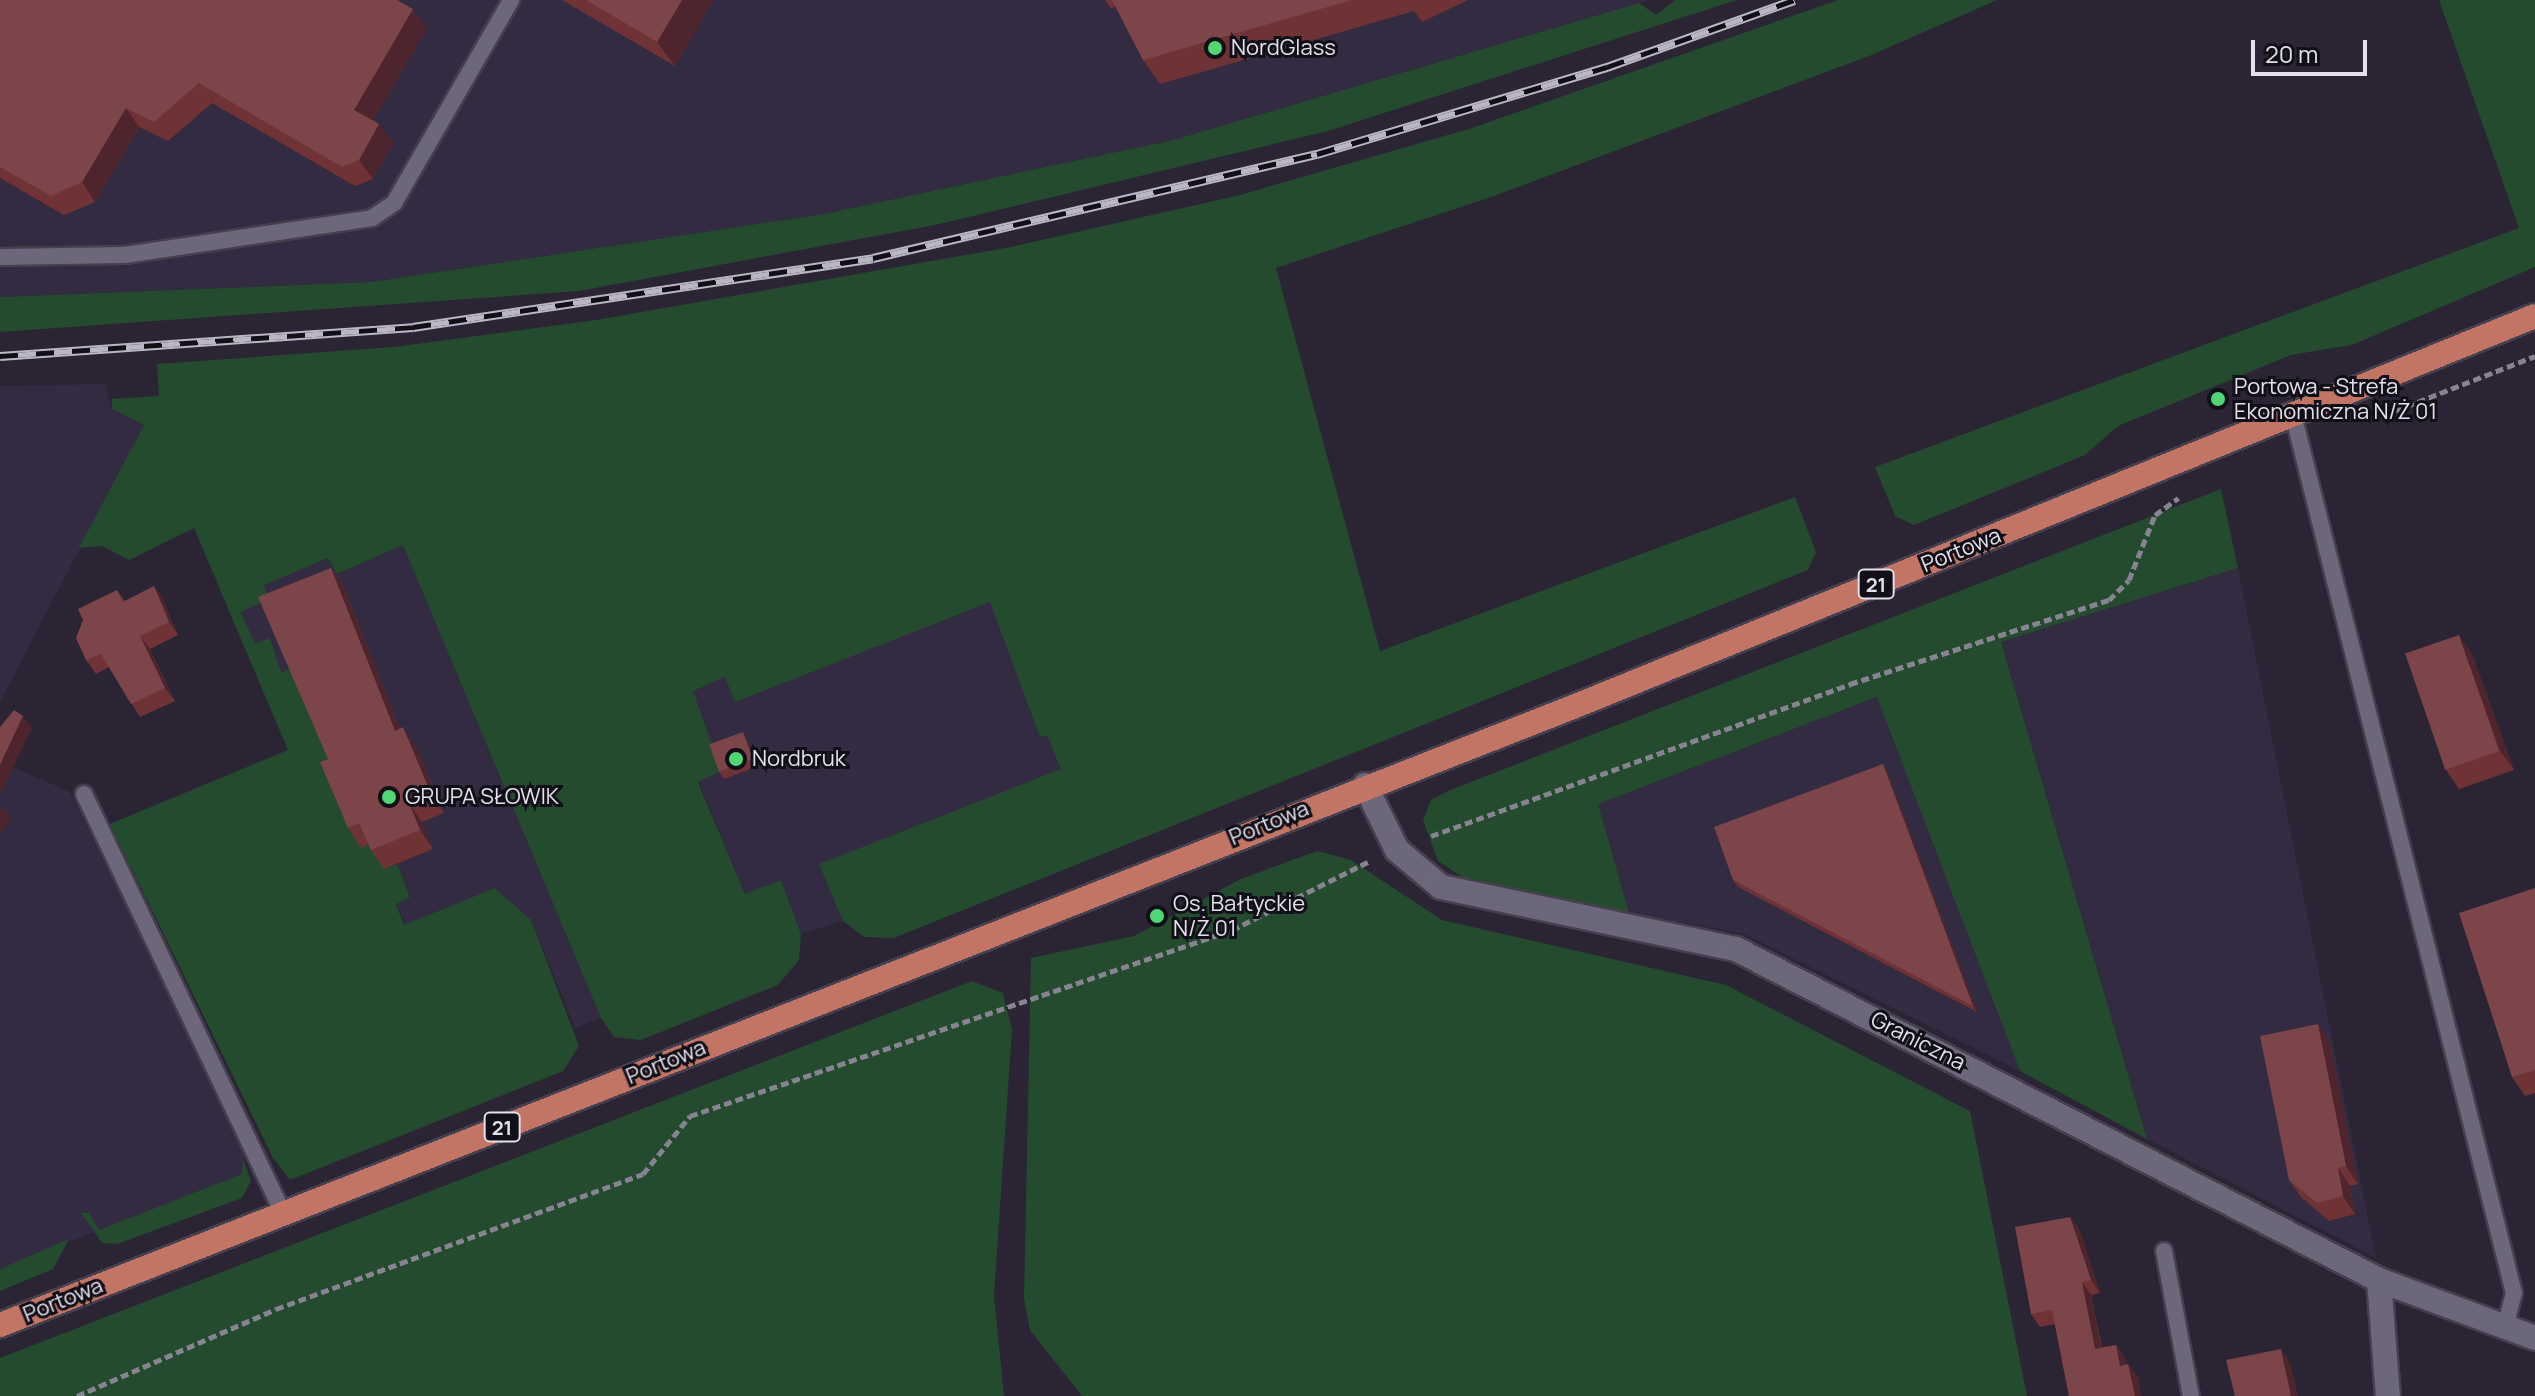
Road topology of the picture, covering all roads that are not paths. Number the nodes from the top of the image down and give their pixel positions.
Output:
1 (511, 0) edge
2 (0, 257) edge
3 (2535, 316) edge
4 (2293, 414) junction
5 (1365, 785) junction
6 (84, 794) dead end
7 (283, 1214) junction
8 (2164, 1251) dead end
9 (2379, 1280) junction
10 (0, 1325) edge
11 (2504, 1330) junction
12 (2535, 1338) edge
13 (2191, 1396) edge
14 (2388, 1396) edge

1 - 2 lane
3 - 4 main road, Portowa / 21
4 - 5 main road, Portowa / 21
4 - 11 lane
5 - 7 main road, Portowa / 21
5 - 9 street, Graniczna
6 - 7 lane
7 - 10 main road, Portowa / 21
8 - 13 lane
9 - 11 street, Graniczna
9 - 14 street
11 - 12 street, Graniczna

